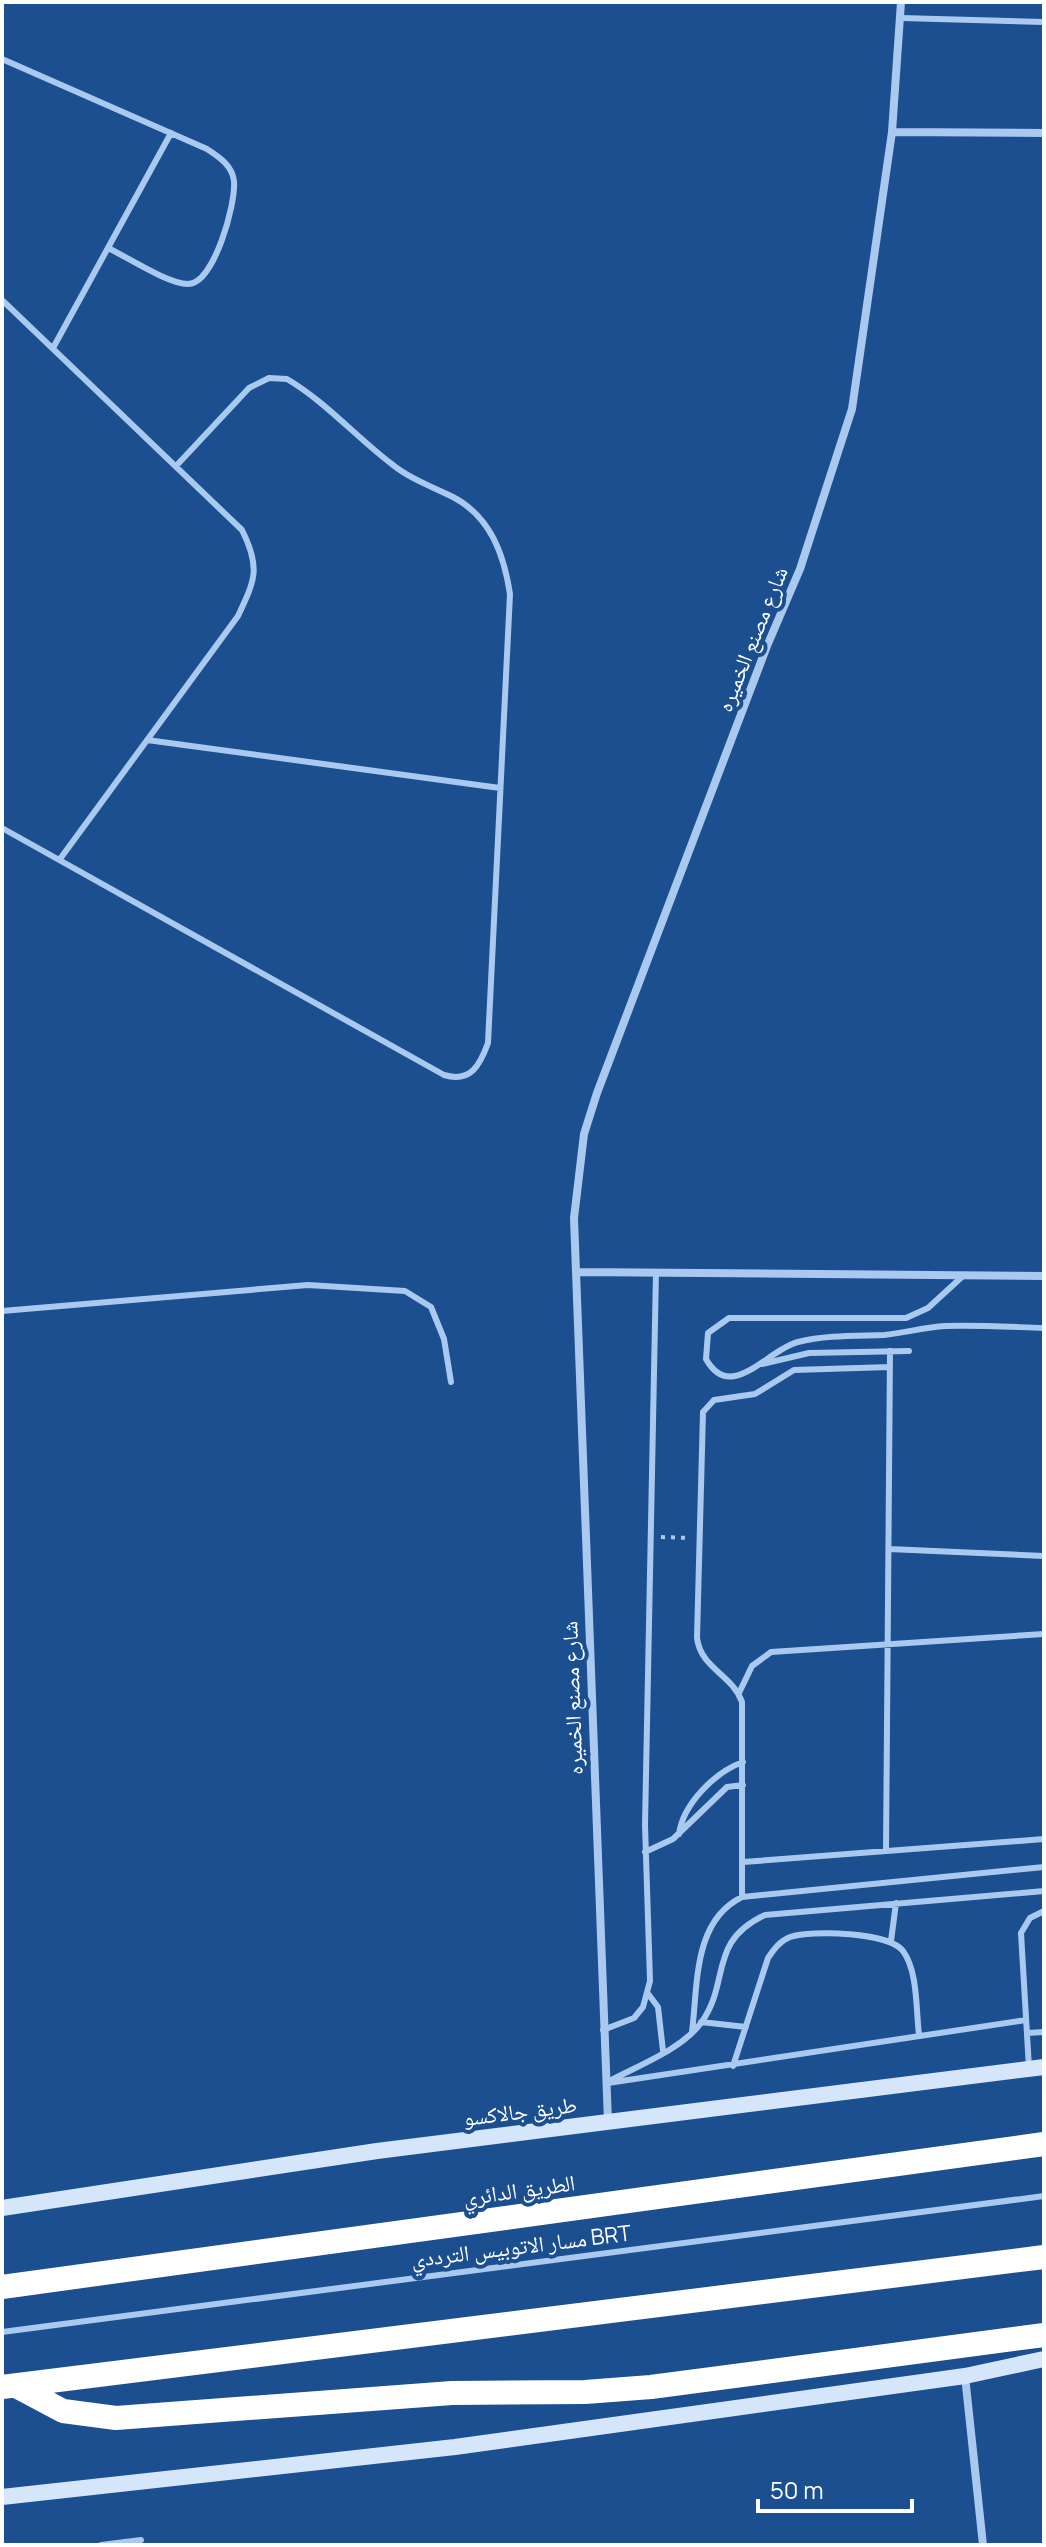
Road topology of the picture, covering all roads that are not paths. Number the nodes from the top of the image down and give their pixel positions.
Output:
1 (901, 2) edge
2 (901, 18) junction
3 (1044, 22) edge
4 (2, 59) edge
5 (892, 132) junction
6 (171, 133) junction
7 (1044, 133) edge
8 (108, 248) junction
9 (2, 300) edge
10 (53, 348) junction
11 (177, 465) junction
12 (147, 740) junction
13 (500, 788) junction
14 (2, 828) edge
15 (60, 859) junction
16 (576, 1272) junction
17 (656, 1272) junction
18 (964, 1275) junction
19 (1044, 1276) edge
20 (2, 1311) edge
21 (1044, 1328) edge
22 (832, 1338) junction
23 (890, 1351) junction
24 (909, 1351) dead end
25 (831, 1352) junction
26 (758, 1365) junction
27 (890, 1367) junction
28 (451, 1382) dead end
29 (889, 1549) junction
30 (1044, 1556) edge
31 (1044, 1634) edge
32 (888, 1646) junction
33 (739, 1693) junction
34 (743, 1762) junction
35 (743, 1785) junction
36 (679, 1834) junction
37 (1044, 1839) edge
38 (886, 1851) junction
39 (645, 1852) junction
40 (743, 1862) junction
41 (1044, 1867) edge
42 (1044, 1891) edge
43 (742, 1897) junction
44 (896, 1903) junction
45 (1044, 1911) edge
46 (891, 1941) junction
47 (649, 1995) junction
48 (1026, 2020) junction
49 (701, 2022) junction
50 (746, 2027) junction
51 (602, 2030) junction
52 (1044, 2032) edge
53 (692, 2033) junction
54 (1027, 2033) junction
55 (919, 2035) junction
56 (663, 2051) junction
57 (733, 2066) junction
58 (1037, 2068) edge
59 (604, 2084) junction
60 (608, 2122) junction
61 (1044, 2144) edge
62 (1044, 2196) edge
63 (2, 2208) edge
64 (1044, 2257) edge
65 (2, 2287) edge
66 (2, 2332) edge
67 (1044, 2335) edge
68 (1044, 2359) edge
69 (965, 2376) junction
70 (9, 2386) edge
71 (2, 2497) edge
72 (141, 2540) dead end
73 (101, 2545) edge
74 (983, 2545) edge

1 - 2 street, شارع مصنع الخميره
2 - 3 lane
2 - 5 street, شارع مصنع الخميره
4 - 6 lane
5 - 7 street
5 - 16 street, شارع مصنع الخميره
6 - 8 lane
6 - 8 lane
8 - 10 lane
9 - 10 lane
10 - 11 lane
11 - 12 lane
11 - 13 lane
12 - 13 lane
12 - 15 lane
13 - 15 lane
14 - 15 lane
16 - 17 street
16 - 51 street, شارع مصنع الخميره
17 - 18 street
17 - 39 lane
18 - 19 street
18 - 26 lane
20 - 28 lane
21 - 22 lane
22 - 25 lane
22 - 26 lane
23 - 24 lane
23 - 25 lane
23 - 27 lane
25 - 26 lane
27 - 29 lane
27 - 33 lane
29 - 30 lane
29 - 32 lane
31 - 32 lane
32 - 33 lane
32 - 38 lane
33 - 34 lane
34 - 35 lane
34 - 36 lane
35 - 36 lane
35 - 40 lane
36 - 39 lane
37 - 38 lane
38 - 40 lane
39 - 47 lane
40 - 43 lane
41 - 43 lane
42 - 44 lane
43 - 53 lane
44 - 46 lane
44 - 49 lane
45 - 48 lane
46 - 50 lane
46 - 55 lane
47 - 51 lane
47 - 56 lane
48 - 54 lane
48 - 55 lane
49 - 50 lane
49 - 53 lane
50 - 57 lane
51 - 59 street, شارع مصنع الخميره
52 - 54 lane
53 - 56 lane
54 - 58 lane
55 - 57 lane
56 - 59 lane
57 - 59 lane
58 - 60 street, طريق جالاكسو
59 - 60 street, شارع مصنع الخميره
60 - 63 street, طريق جالاكسو
61 - 65 highway, الطريق الدائري
62 - 66 lane, مسار الاتوبيس الترددي BRT
64 - 70 highway
67 - 70 highway
68 - 69 street
69 - 71 street
69 - 74 street
72 - 73 lane

